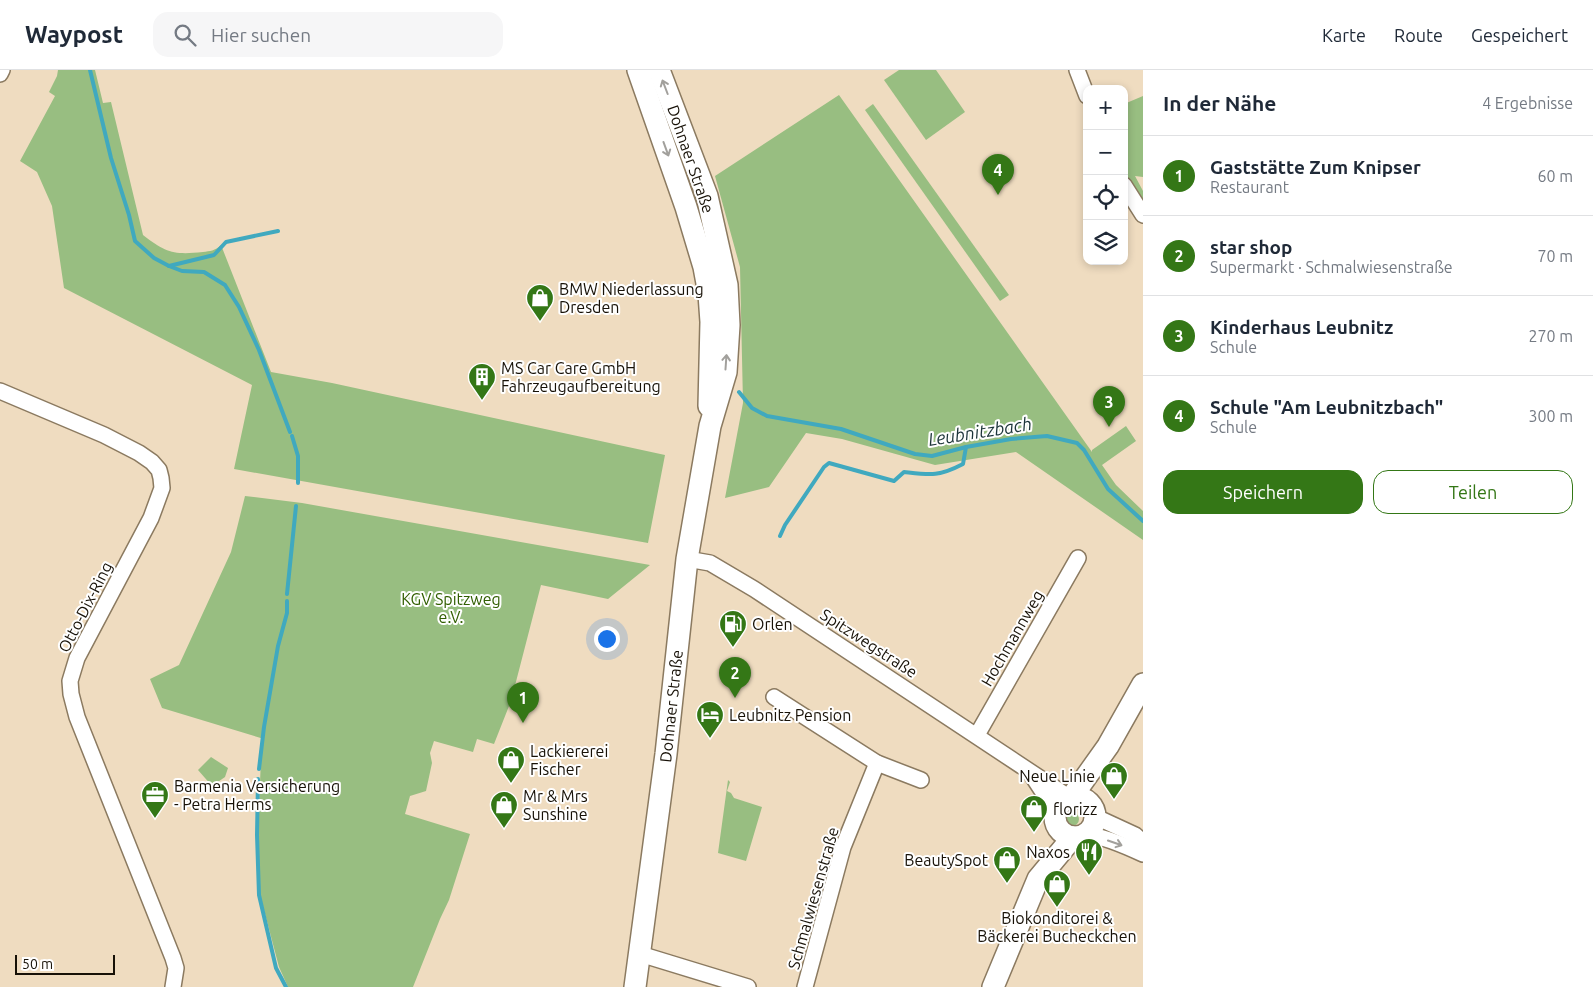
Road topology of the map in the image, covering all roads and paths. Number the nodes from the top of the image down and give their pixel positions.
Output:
1 (2, 70) edge
2 (638, 70) edge
3 (659, 70) edge
4 (1077, 70) edge
5 (0, 74) edge
6 (1083, 86) edge
7 (1128, 192) edge
8 (1143, 216) edge
9 (0, 391) edge
10 (710, 426) junction
11 (1078, 558) dead end
12 (687, 559) junction
13 (1143, 684) edge
14 (774, 697) dead end
15 (977, 735) junction
16 (877, 763) junction
17 (921, 780) dead end
18 (1075, 816) junction
19 (1143, 842) edge
20 (1143, 854) edge
21 (640, 954) junction
22 (173, 987) edge
23 (635, 987) edge
24 (748, 987) edge
25 (805, 987) edge
26 (992, 987) edge

1 - 5 street
2 -> 10 main road, Dohnaer Straße
10 -> 3 main road, Dohnaer Straße
4 - 6 street
7 - 8 street
9 - 22 street, Otto-Dix-Ring
10 - 12 main road, Dohnaer Straße
11 - 15 street, Hochmannweg
12 - 15 street, Spitzwegstraße
12 - 21 main road, Dohnaer Straße
13 - 18 main road
14 - 16 street
15 - 18 street, Spitzwegstraße
16 - 17 street
16 - 25 street, Schmalwiesenstraße
18 - 19 street
18 -> 20 street
18 - 26 main road
21 - 23 main road, Dohnaer Straße
21 - 24 street

